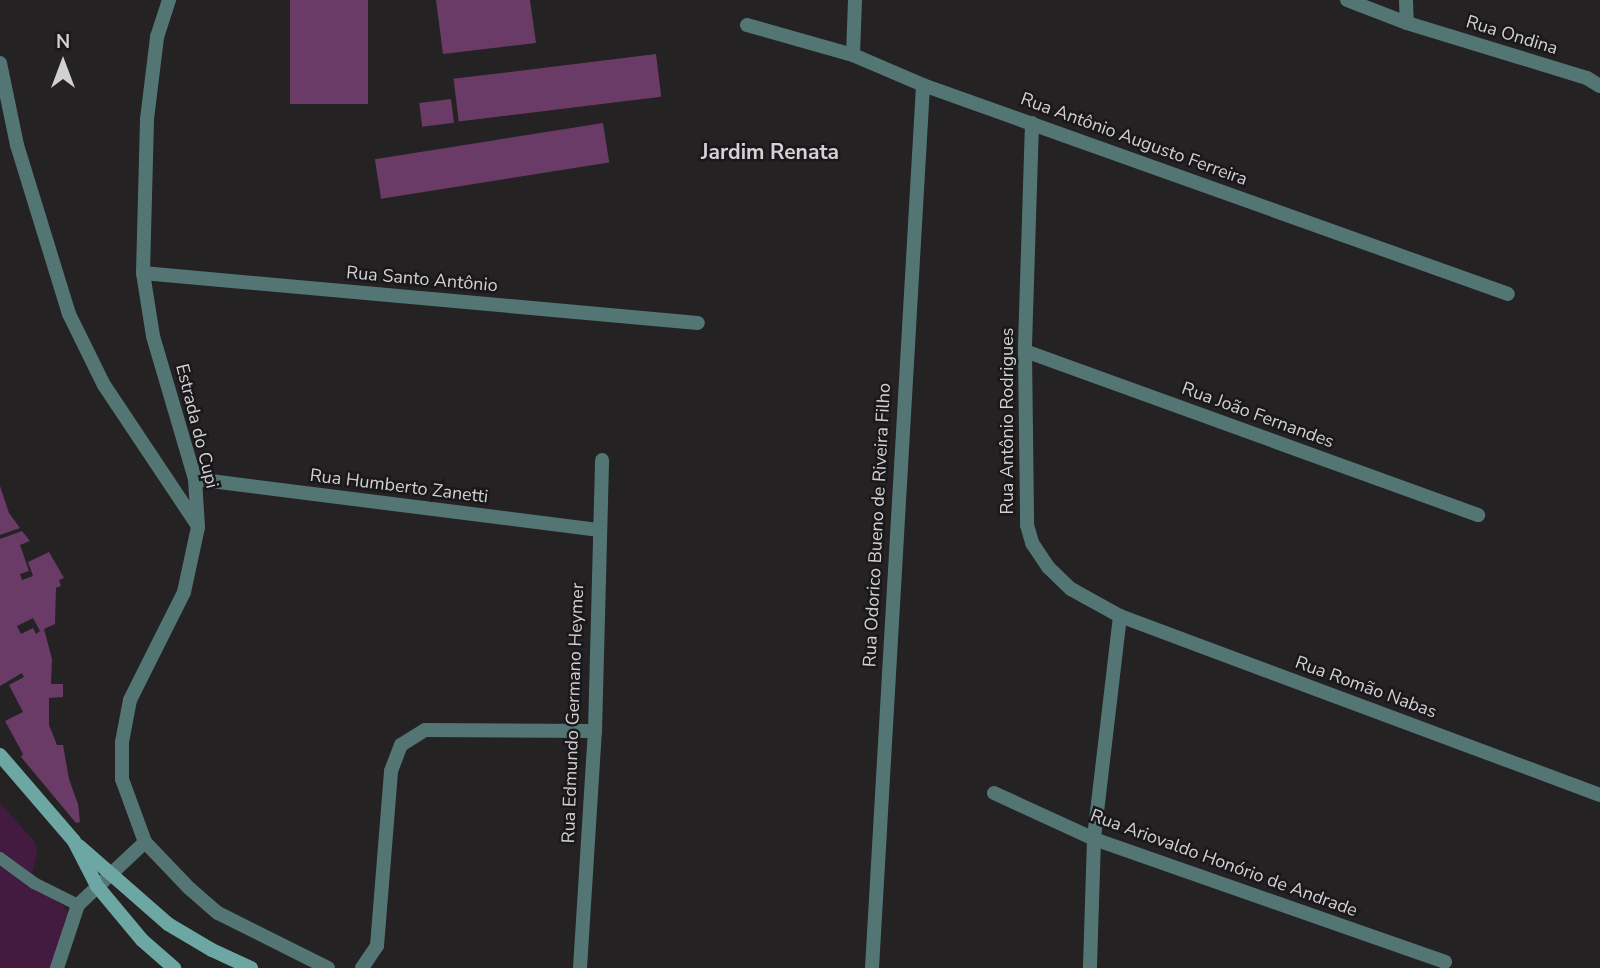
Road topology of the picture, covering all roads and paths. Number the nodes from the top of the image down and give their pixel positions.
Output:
1 (169, 0) edge
2 (855, 0) edge
3 (1347, 0) edge
4 (1406, 0) edge
5 (1407, 23) junction
6 (747, 25) dead end
7 (853, 55) junction
8 (0, 63) edge
9 (1596, 80) edge
10 (923, 85) junction
11 (1032, 123) junction
12 (143, 273) junction
13 (1508, 294) dead end
14 (698, 323) dead end
15 (1025, 351) junction
16 (602, 460) dead end
17 (195, 479) junction
18 (1478, 515) dead end
19 (198, 527) junction
20 (598, 530) junction
21 (1119, 616) junction
22 (596, 731) junction
23 (0, 755) edge
24 (994, 793) dead end
25 (1600, 795) edge
26 (1094, 839) junction
27 (74, 841) junction
28 (145, 842) junction
29 (0, 858) edge
30 (112, 873) junction
31 (97, 886) junction
32 (78, 905) junction
33 (1445, 962) dead end
34 (57, 968) edge
35 (174, 968) edge
36 (251, 968) edge
37 (328, 968) edge
38 (362, 968) edge
39 (580, 968) edge
40 (872, 968) edge
41 (1090, 968) edge

1 - 12 street, Estrada do Cupi
2 - 7 street
3 - 5 street, Rua Ondina
4 - 5 street
5 - 9 street, Rua Ondina
6 - 7 street, Rua Antônio Augusto Ferreira
7 - 10 street, Rua Antônio Augusto Ferreira
8 - 19 street
10 - 11 street, Rua Antônio Augusto Ferreira
10 - 40 street, Rua Odorico Bueno de Riveira Filho
11 - 13 street, Rua Antônio Augusto Ferreira
11 - 15 street, Rua Antônio Rodrigues
12 - 14 street, Rua Santo Antônio
12 - 17 street, Estrada do Cupi
15 - 18 street, Rua João Fernandes
15 - 21 street, Rua Antônio Rodrigues
16 - 20 street, Rua Edmundo Germano Heymer
17 - 19 street, Estrada do Cupi
17 - 20 street, Rua Humberto Zanetti
19 - 28 street, Estrada do Cupi
20 - 22 street, Rua Edmundo Germano Heymer
21 - 25 street, Rua Romão Nabas
21 - 26 street
22 - 38 street
22 - 39 street, Rua Edmundo Germano Heymer
23 - 27 main road
24 - 26 street, Rua Ariovaldo Honório de Andrade
26 - 33 street, Rua Ariovaldo Honório de Andrade
26 - 41 street
27 - 30 main road
27 - 31 main road
28 - 30 street
28 - 37 street
29 - 32 lane
30 - 31 street
30 - 36 main road
31 - 32 street
31 - 35 main road
32 - 34 street

